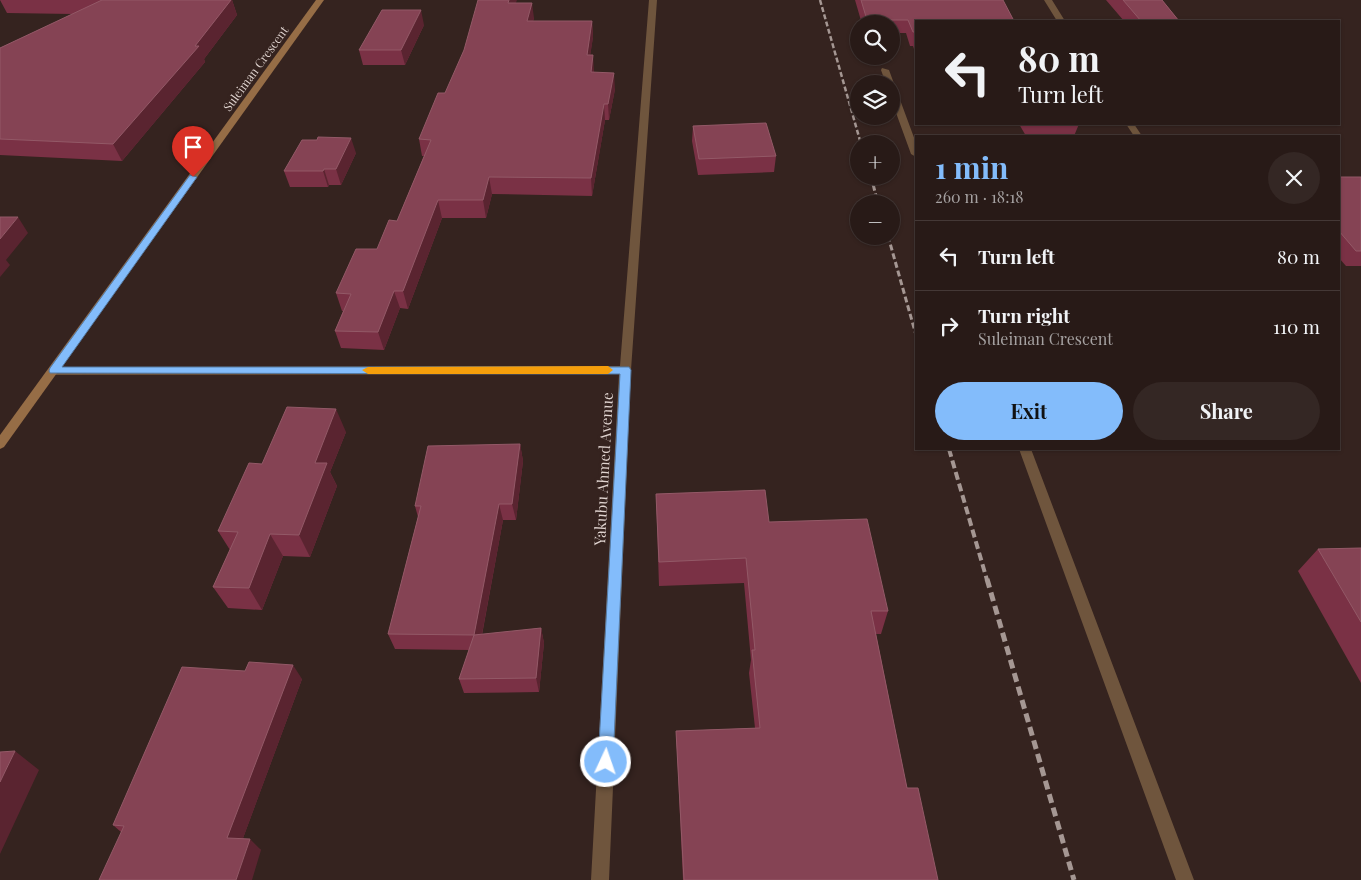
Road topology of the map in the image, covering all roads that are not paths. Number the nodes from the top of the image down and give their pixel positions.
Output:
1 (320, 0) edge
2 (653, 0) edge
3 (1048, 0) edge
4 (1060, 20) edge
5 (885, 70) dead end
6 (887, 75) edge
7 (900, 110) edge
8 (915, 151) edge
9 (626, 370) junction
10 (54, 371) junction
11 (0, 444) edge
12 (1025, 450) edge
13 (600, 880) edge
14 (1185, 880) edge

1 - 10 street, Suleiman Crescent
2 - 9 street, Yakubu Ahmed Avenue
3 - 4 street
5 - 6 street
7 - 8 street
9 - 10 street
9 - 13 street, Yakubu Ahmed Avenue
10 - 11 street, Suleiman Crescent
12 - 14 street

